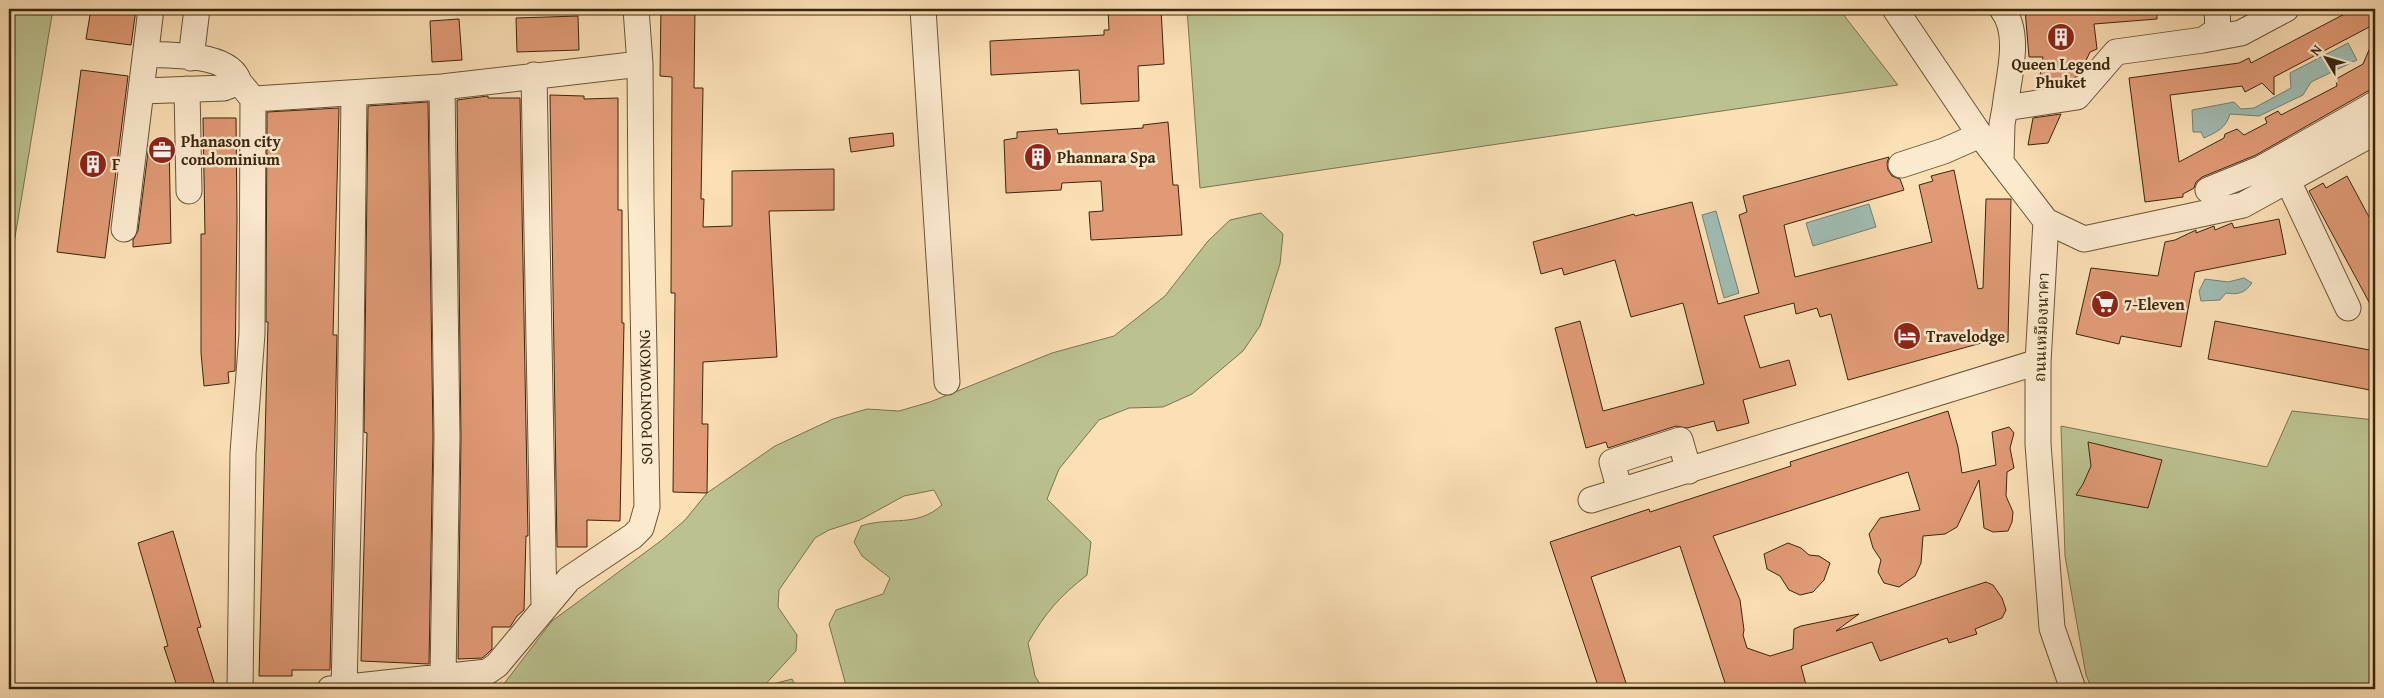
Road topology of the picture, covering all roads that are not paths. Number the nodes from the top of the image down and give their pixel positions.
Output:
1 (150, 9) edge
2 (197, 9) edge
3 (636, 9) edge
4 (923, 9) edge
5 (1894, 9) edge
6 (2002, 9) edge
7 (2217, 9) edge
8 (2286, 9) edge
9 (2203, 40) junction
10 (146, 54) junction
11 (191, 58) junction
12 (640, 64) junction
13 (534, 75) junction
14 (442, 87) junction
15 (187, 89) junction
16 (246, 90) junction
17 (142, 91) junction
18 (354, 94) junction
19 (2375, 104) edge
20 (2005, 108) junction
21 (2375, 132) edge
22 (1980, 136) junction
23 (2001, 161) junction
24 (1901, 165) dead end
25 (2288, 181) junction
26 (2208, 190) dead end
27 (189, 191) dead end
28 (2046, 221) junction
29 (124, 229) dead end
30 (2348, 308) dead end
31 (2038, 362) junction
32 (946, 382) dead end
33 (1591, 500) dead end
34 (544, 607) junction
35 (443, 677) junction
36 (413, 684) edge
37 (240, 689) edge
38 (339, 689) edge
39 (2073, 689) edge

1 - 10 street
2 - 11 street
3 - 12 street, SOI POONTOWKONG
4 - 32 street
5 - 22 street
6 - 20 street
7 - 9 street
8 - 9 street
9 - 20 street
10 - 11 street
10 - 17 street
11 - 16 street
12 - 13 street
12 - 34 street, SOI POONTOWKONG
13 - 14 street
13 - 34 street
14 - 18 street
14 - 35 street
15 - 16 street
15 - 17 street
15 - 27 street
16 - 18 street
16 - 37 street
17 - 29 street
18 - 38 street
19 - 26 street
20 - 23 street
21 - 25 street
22 - 23 street
22 - 24 street
23 - 28 street
25 - 28 street
25 - 30 street
28 - 31 street, ถนนเหมืองนาคา
31 - 33 street
31 - 39 street, ถนนเหมืองนาคา
34 - 35 street, SOI POONTOWKONG
35 - 36 street
36 - 38 street

